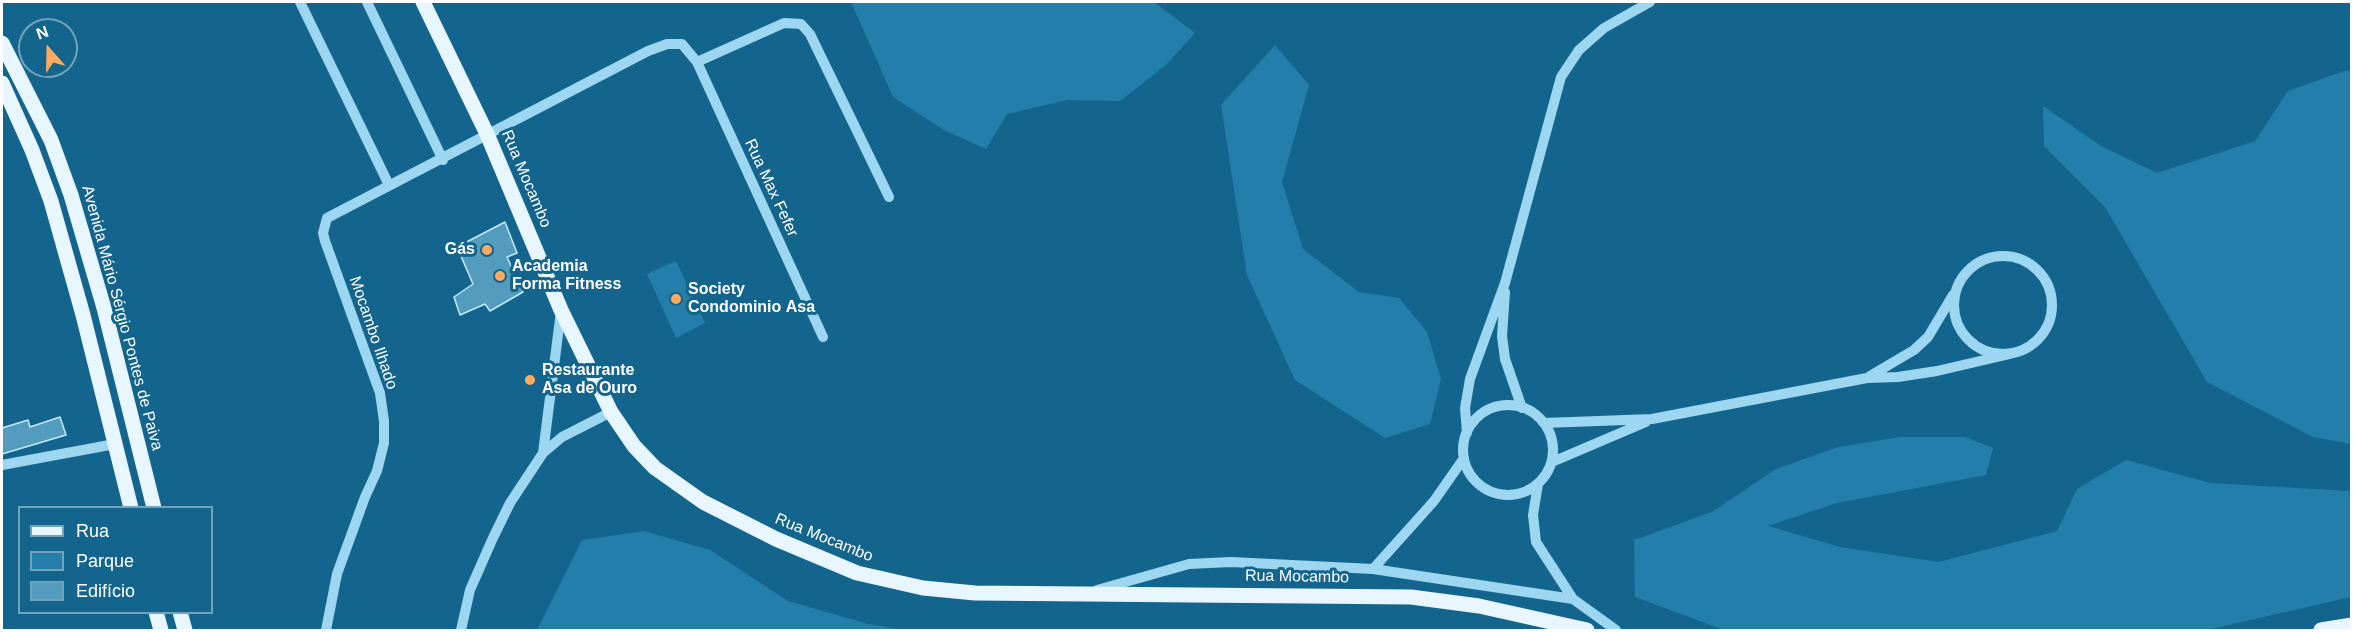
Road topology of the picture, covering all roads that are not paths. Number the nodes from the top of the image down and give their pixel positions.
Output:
1 (300, 2) edge
2 (367, 2) edge
3 (423, 2) edge
4 (1650, 2) edge
5 (2, 43) edge
6 (697, 62) junction
7 (2, 83) edge
8 (487, 134) junction
9 (442, 159) junction
10 (388, 185) junction
11 (889, 197) dead end
12 (1505, 283) junction
13 (1955, 292) junction
14 (561, 310) junction
15 (823, 337) dead end
16 (2010, 354) junction
17 (1867, 378) junction
18 (1522, 408) junction
19 (611, 412) junction
20 (1652, 419) junction
21 (1544, 423) junction
22 (1467, 433) junction
23 (116, 444) junction
24 (543, 453) junction
25 (1464, 458) junction
26 (1552, 462) junction
27 (2, 465) edge
28 (1538, 484) junction
29 (131, 506) edge
30 (154, 506) edge
31 (1373, 568) junction
32 (1090, 592) junction
33 (1573, 599) junction
34 (157, 614) edge
35 (181, 614) edge
36 (2352, 625) edge
37 (161, 630) edge
38 (185, 630) edge
39 (326, 630) edge
40 (461, 630) edge
41 (1587, 630) edge
42 (1616, 630) edge
43 (2321, 630) edge

1 - 10 street
2 - 9 street
3 - 8 main road, Rua Mocambo
4 - 12 street
5 - 30 main road, Avenida Mário Sérgio Pontes de Paiva
6 - 8 street, Rua Max Fefer
6 - 11 street
6 - 15 street, Rua Max Fefer
7 - 23 main road
8 - 9 street
8 - 14 main road, Rua Mocambo
9 - 10 street
10 - 39 street, Mocambo Ilhado
12 - 18 street
12 - 22 street
13 - 16 street
13 - 16 street
13 - 17 street
14 - 19 main road, Rua Mocambo
14 - 24 street
16 - 17 street
17 - 20 street
18 - 21 street
18 - 22 street
19 - 24 street
19 - 32 main road, Rua Mocambo
20 - 21 street
20 - 26 street
21 - 26 street
22 - 25 street
23 - 27 street
23 - 29 main road
24 - 40 street
25 - 28 street
25 - 31 street
26 - 28 street
28 - 33 street
31 - 32 street
31 - 33 street
32 - 41 main road, Rua Mocambo
33 - 42 street
34 - 37 main road
35 - 38 main road
36 - 43 main road

